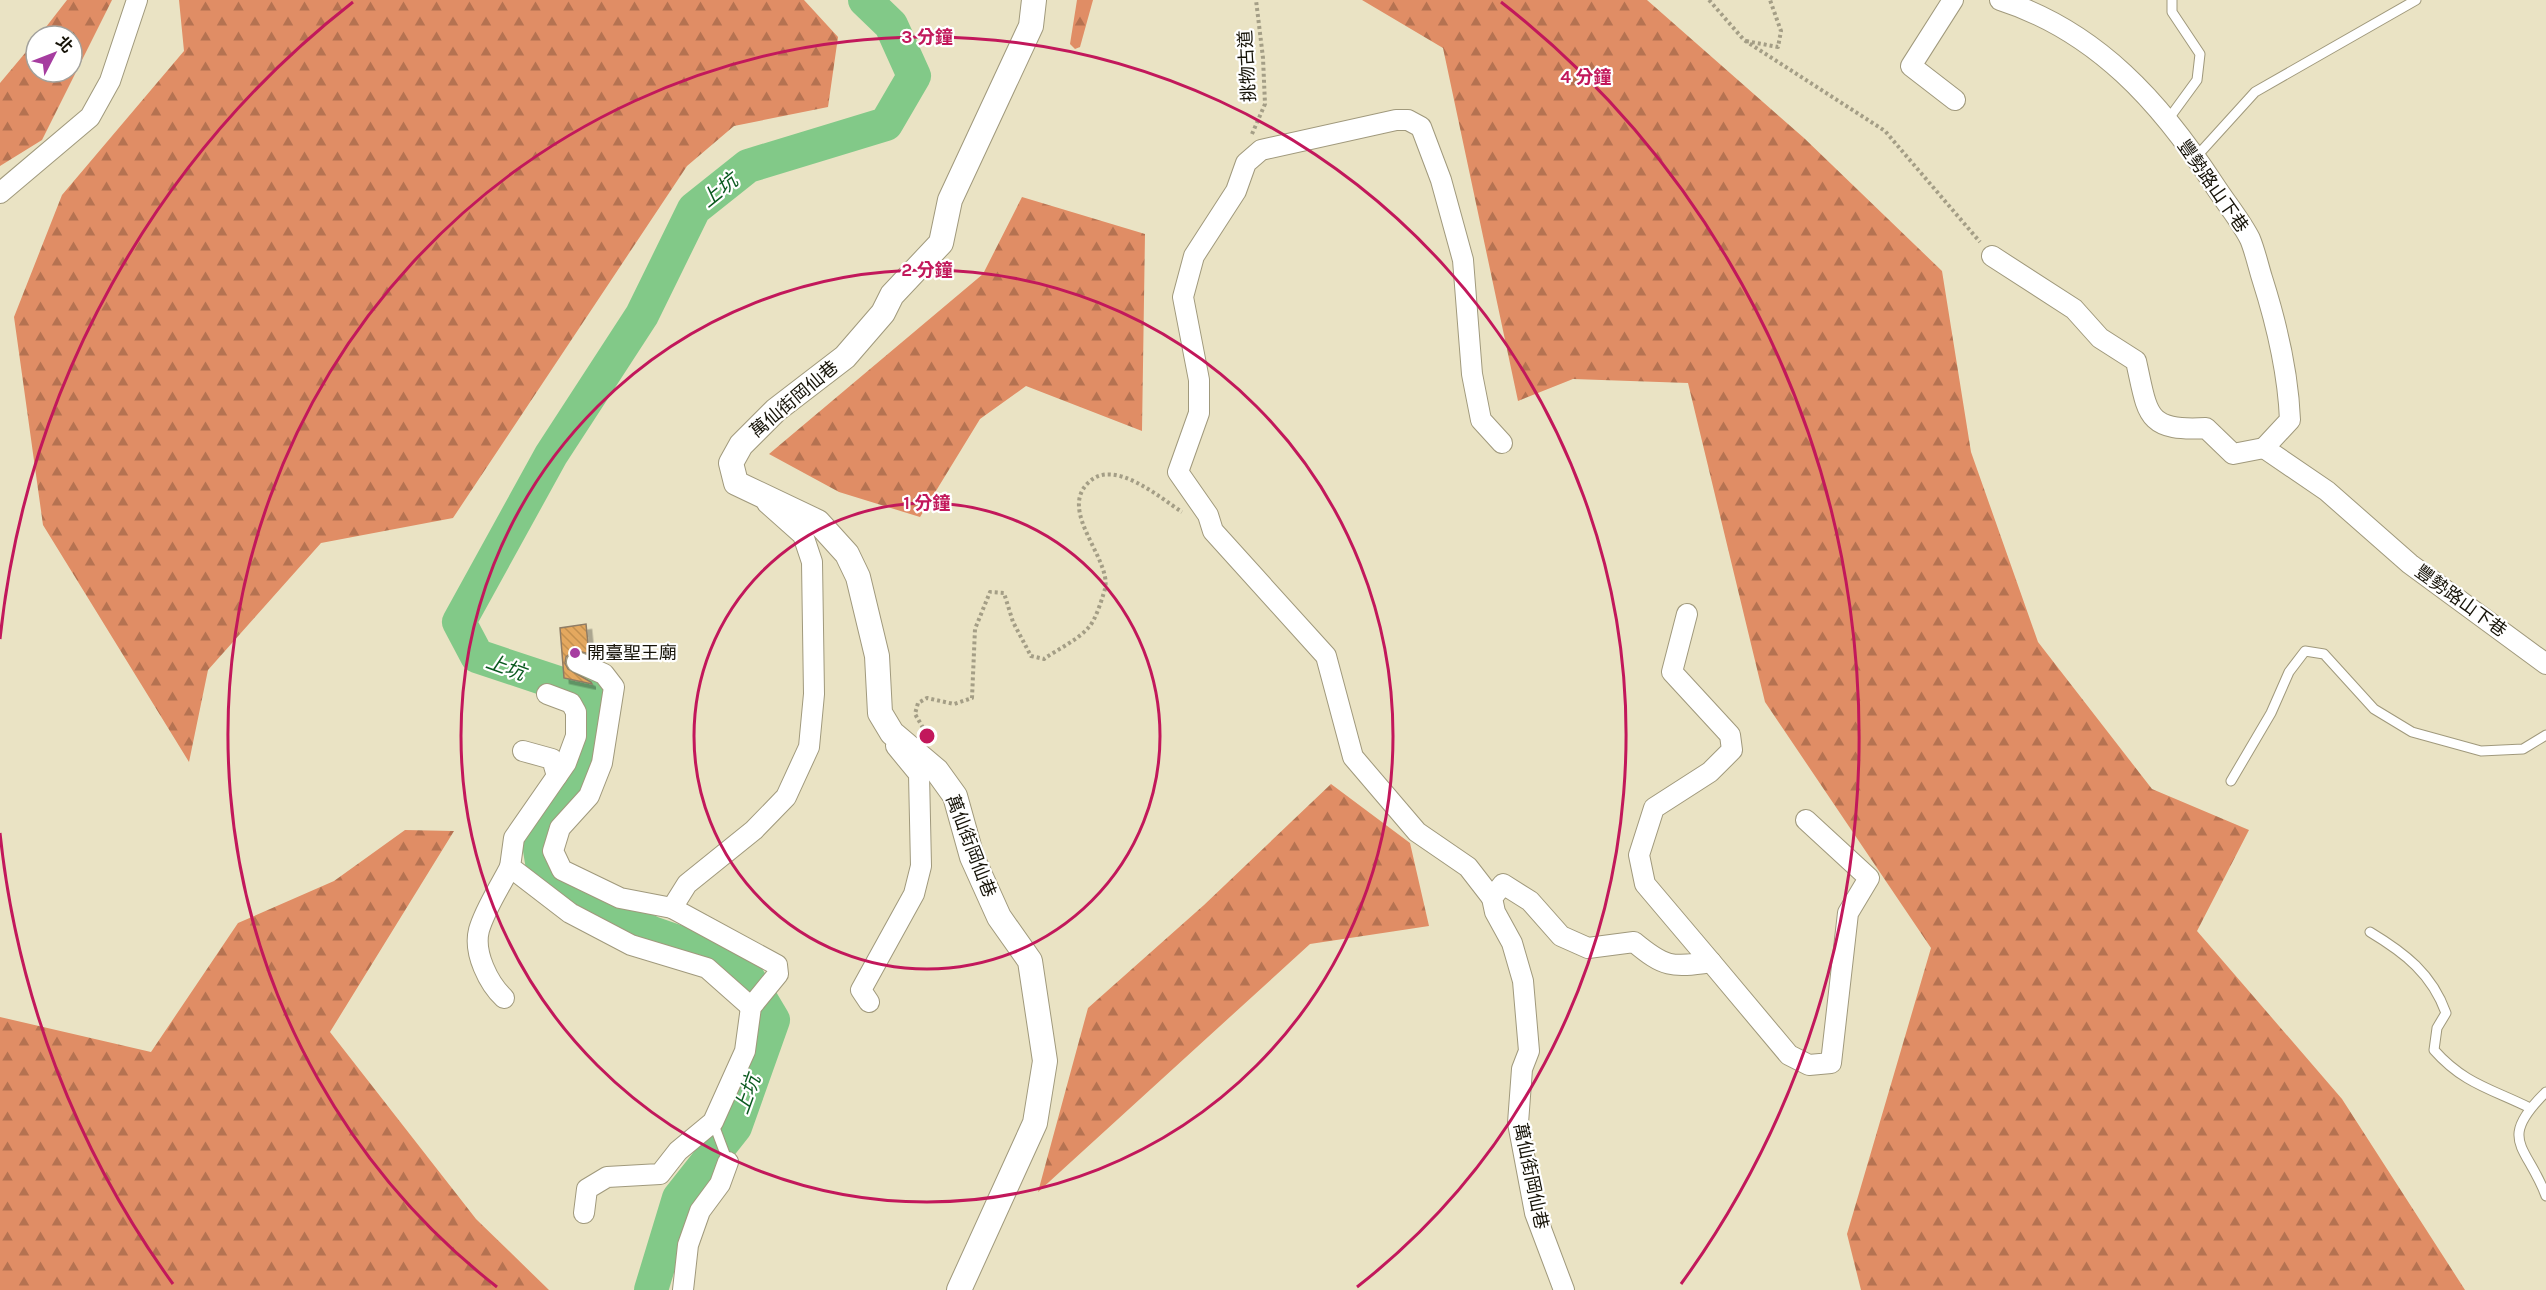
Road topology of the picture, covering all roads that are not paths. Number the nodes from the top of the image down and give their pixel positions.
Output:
1 (137, 0) edge
2 (1034, 0) edge
3 (1953, 0) edge
4 (2000, 0) edge
5 (2172, 0) edge
6 (2416, 0) edge
7 (1955, 100) dead end
8 (2167, 121) junction
9 (2196, 157) junction
10 (0, 193) edge
11 (1992, 256) road end
12 (1502, 442) dead end
13 (2264, 448) junction
14 (758, 495) junction
15 (1687, 614) dead end
16 (577, 662) dead end
17 (2546, 664) edge
18 (547, 694) dead end
19 (892, 733) junction
20 (2546, 735) edge
21 (523, 751) dead end
22 (557, 776) junction
23 (2231, 781) dead end
24 (1806, 820) dead end
25 (510, 867) junction
26 (1492, 898) junction
27 (672, 908) junction
28 (2370, 933) dead end
29 (1711, 962) junction
30 (504, 998) dead end
31 (869, 1002) dead end
32 (751, 1007) junction
33 (2546, 1092) edge
34 (2530, 1108) junction
35 (713, 1122) junction
36 (728, 1162) joint
37 (2546, 1196) edge
38 (584, 1213) dead end
39 (683, 1290) edge
40 (959, 1290) edge
41 (1564, 1290) edge

1 - 10 street
2 - 14 street, 萬仙街岡仙巷
3 - 7 street
4 - 8 street, 豐勢路山下巷
5 - 8 lane
6 - 9 lane
8 - 9 street, 豐勢路山下巷
9 - 13 street, 豐勢路山下巷
11 - 13 street
12 - 26 street, 萬仙街岡仙巷
13 - 17 street, 豐勢路山下巷
14 - 19 street, 萬仙街岡仙巷
14 - 27 street
15 - 29 street
16 - 27 street
18 - 22 street
19 - 31 street
19 - 40 street, 萬仙街岡仙巷
20 - 23 lane
21 - 22 street
22 - 25 street
24 - 29 street
25 - 30 street
25 - 32 street
26 - 29 street
26 - 41 street, 萬仙街岡仙巷
27 - 32 street
28 - 34 lane
32 - 35 street
33 - 34 lane
34 - 37 lane
35 - 36 lane
35 - 38 street
36 - 39 street

